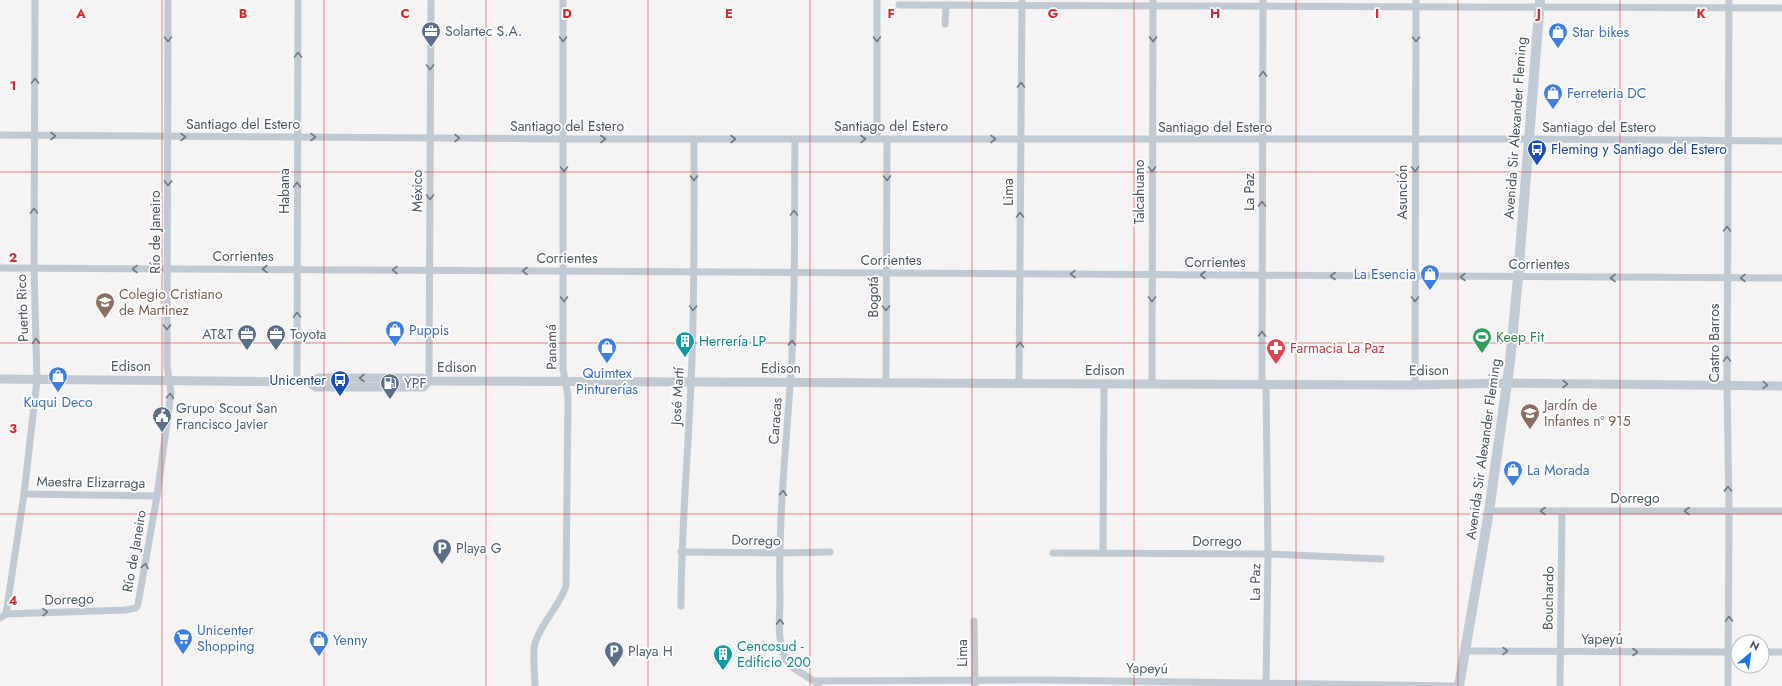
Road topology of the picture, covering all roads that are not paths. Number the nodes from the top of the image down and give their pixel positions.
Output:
1 (35, 0) edge
2 (168, 0) edge
3 (298, 0) edge
4 (431, 0) edge
5 (563, 0) edge
6 (877, 0) edge
7 (1022, 2) edge
8 (1153, 3) edge
9 (1263, 3) edge
10 (1416, 3) edge
11 (1539, 3) edge
12 (1729, 4) edge
13 (899, 5) dead end
14 (946, 5) junction
15 (1782, 8) edge
16 (945, 24) dead end
17 (0, 135) edge
18 (34, 135) junction
19 (168, 136) junction
20 (298, 137) junction
21 (430, 138) junction
22 (564, 139) junction
23 (694, 139) junction
24 (795, 139) junction
25 (877, 139) junction
26 (887, 139) junction
27 (1528, 139) junction
28 (1021, 140) junction
29 (1152, 140) junction
30 (1263, 140) junction
31 (1416, 140) junction
32 (1728, 140) junction
33 (1782, 141) edge
34 (0, 268) edge
35 (34, 268) junction
36 (168, 269) junction
37 (297, 270) junction
38 (429, 270) junction
39 (564, 271) junction
40 (694, 272) junction
41 (794, 272) junction
42 (886, 273) junction
43 (1020, 274) junction
44 (1152, 275) junction
45 (1262, 276) junction
46 (1415, 277) junction
47 (1518, 277) junction
48 (1727, 278) junction
49 (1782, 278) edge
50 (0, 379) edge
51 (37, 380) junction
52 (170, 380) junction
53 (429, 381) junction
54 (565, 381) junction
55 (298, 382) junction
56 (691, 382) junction
57 (790, 382) junction
58 (886, 383) junction
59 (1507, 383) junction
60 (1019, 384) junction
61 (1104, 384) junction
62 (1152, 384) junction
63 (1727, 384) junction
64 (1264, 385) junction
65 (1415, 385) junction
66 (1782, 386) edge
67 (24, 494) junction
68 (157, 496) junction
69 (1489, 511) junction
70 (1562, 511) junction
71 (1729, 511) junction
72 (1782, 511) edge
73 (681, 552) junction
74 (830, 552) dead end
75 (779, 553) junction
76 (1053, 553) dead end
77 (1103, 553) junction
78 (1268, 554) junction
79 (1381, 559) dead end
80 (138, 604) joint
81 (681, 606) dead end
82 (6, 614) junction
83 (0, 618) edge
84 (974, 620) dead end
85 (1466, 651) junction
86 (1560, 652) junction
87 (1729, 652) junction
88 (1770, 652) edge
89 (1782, 652) edge
90 (817, 683) edge
91 (975, 683) edge
92 (1042, 683) edge
93 (1086, 683) edge
94 (1183, 684) edge
95 (1266, 684) junction
96 (535, 686) edge
97 (1459, 686) edge
98 (1560, 686) edge
99 (1728, 686) edge

18 -> 1 street, Puerto Rico
2 -> 19 street, Río de Janeiro
20 -> 3 street, Habana
4 -> 21 street, México
5 -> 22 street, Panamá
6 -> 25 street
7 - 8 street
7 - 14 street
28 -> 7 street, Lima
8 - 9 street
8 -> 29 street, Talcahuano
9 - 10 street
30 -> 9 street, La Paz
10 - 11 street
10 -> 31 street, Asunción
11 - 12 street
11 - 27 main road, Avenida Sir Alexander Fleming
12 - 15 street
12 - 32 street, Castro Barros
13 - 14 street
14 - 16 street
17 - 18 street, Santiago del Estero
18 -> 19 street, Santiago del Estero
35 -> 18 street, Puerto Rico
19 -> 20 street, Santiago del Estero
19 -> 36 street, Río de Janeiro
20 -> 21 street, Santiago del Estero
37 -> 20 street, Habana
21 -> 22 street, Santiago del Estero
21 -> 38 street, México
22 -> 23 street, Santiago del Estero
22 -> 39 street, Panamá
23 -> 24 street, Santiago del Estero
23 -> 40 street, José Martí
24 -> 25 street, Santiago del Estero
41 -> 24 street, Caracas
25 - 26 street, Santiago del Estero
26 -> 28 street, Santiago del Estero
26 -> 42 street, Bogotá
27 - 31 street, Santiago del Estero
27 - 32 street, Santiago del Estero
27 - 47 main road, Avenida Sir Alexander Fleming
28 - 29 street, Santiago del Estero
43 -> 28 street, Lima
29 - 30 street, Santiago del Estero
29 -> 44 street, Talcahuano
30 - 31 street, Santiago del Estero
45 -> 30 street, La Paz
31 -> 46 street, Asunción
32 - 33 street, Santiago del Estero
48 -> 32 street, Castro Barros
34 - 35 street, Corrientes
36 -> 35 street, Corrientes
51 -> 35 street, Puerto Rico
37 -> 36 street, Corrientes
36 -> 52 street, Río de Janeiro
38 -> 37 street, Corrientes
55 -> 37 street, Habana
39 -> 38 street, Corrientes
38 - 53 street, México
39 - 40 street, Corrientes
39 -> 54 street, Panamá
40 - 41 street, Corrientes
40 -> 56 street, José Martí
41 - 42 street, Corrientes
57 -> 41 street, Caracas
42 - 43 street, Corrientes
42 -> 58 street, Bogotá
44 -> 43 street, Corrientes
60 -> 43 street, Lima
45 -> 44 street, Corrientes
44 -> 62 street, Talcahuano
46 -> 45 street, Corrientes
64 -> 45 street, La Paz
47 -> 46 street, Corrientes
46 -> 65 street, Asunción
48 -> 47 street, Corrientes
47 - 59 main road, Avenida Sir Alexander Fleming
49 -> 48 street, Corrientes
63 -> 48 street, Castro Barros
50 - 51 street, Edison
51 - 52 street, Edison
51 - 67 street, Puerto Rico
52 - 55 street, Edison
68 -> 52 street, Río de Janeiro
53 - 54 street, Edison
53 - 55 street, Edison
54 - 56 street, Edison
54 - 96 street, Panamá
56 - 57 street, Edison
56 - 73 street, José Martí
57 - 58 street, Edison
75 -> 57 street, Caracas
58 - 60 street, Edison
59 -> 63 street, Edison
59 - 65 street, Edison
59 - 69 main road, Avenida Sir Alexander Fleming
60 - 61 street, Edison
61 - 62 street, Edison
61 - 77 street
62 - 64 street, Edison
63 -> 66 street, Edison
71 -> 63 street, Castro Barros
64 - 65 street, Edison
64 - 78 street, La Paz
67 - 68 street, Maestra Elizarraga
67 - 82 street, Puerto Rico
80 -> 68 street, Río de Janeiro
70 -> 69 street, Dorrego
69 - 85 main road, Avenida Sir Alexander Fleming
71 -> 70 street, Dorrego
70 - 86 street, Bouchardo
71 - 72 street, Dorrego
87 -> 71 street, Castro Barros
73 - 75 street, Dorrego
73 - 81 street, José Martí
74 - 75 street, Dorrego
90 -> 75 street, Caracas
76 - 77 street, Dorrego
77 - 78 street, Dorrego
78 - 79 street, Dorrego
78 - 95 street, La Paz
82 -> 80 street, Dorrego
82 - 83 street
84 - 91 street, Lima
85 -> 86 street, Yapeyú
85 - 97 main road, Avenida Sir Alexander Fleming
86 -> 87 street, Yapeyú
86 - 98 street, Bouchardo
87 - 99 street, Castro Barros
88 - 89 street
90 - 91 street, Yapeyú
91 - 92 street, Yapeyú
92 - 93 street, Yapeyú
93 - 94 street, Yapeyú
94 - 95 street, Yapeyú
95 - 97 street, Yapeyú

